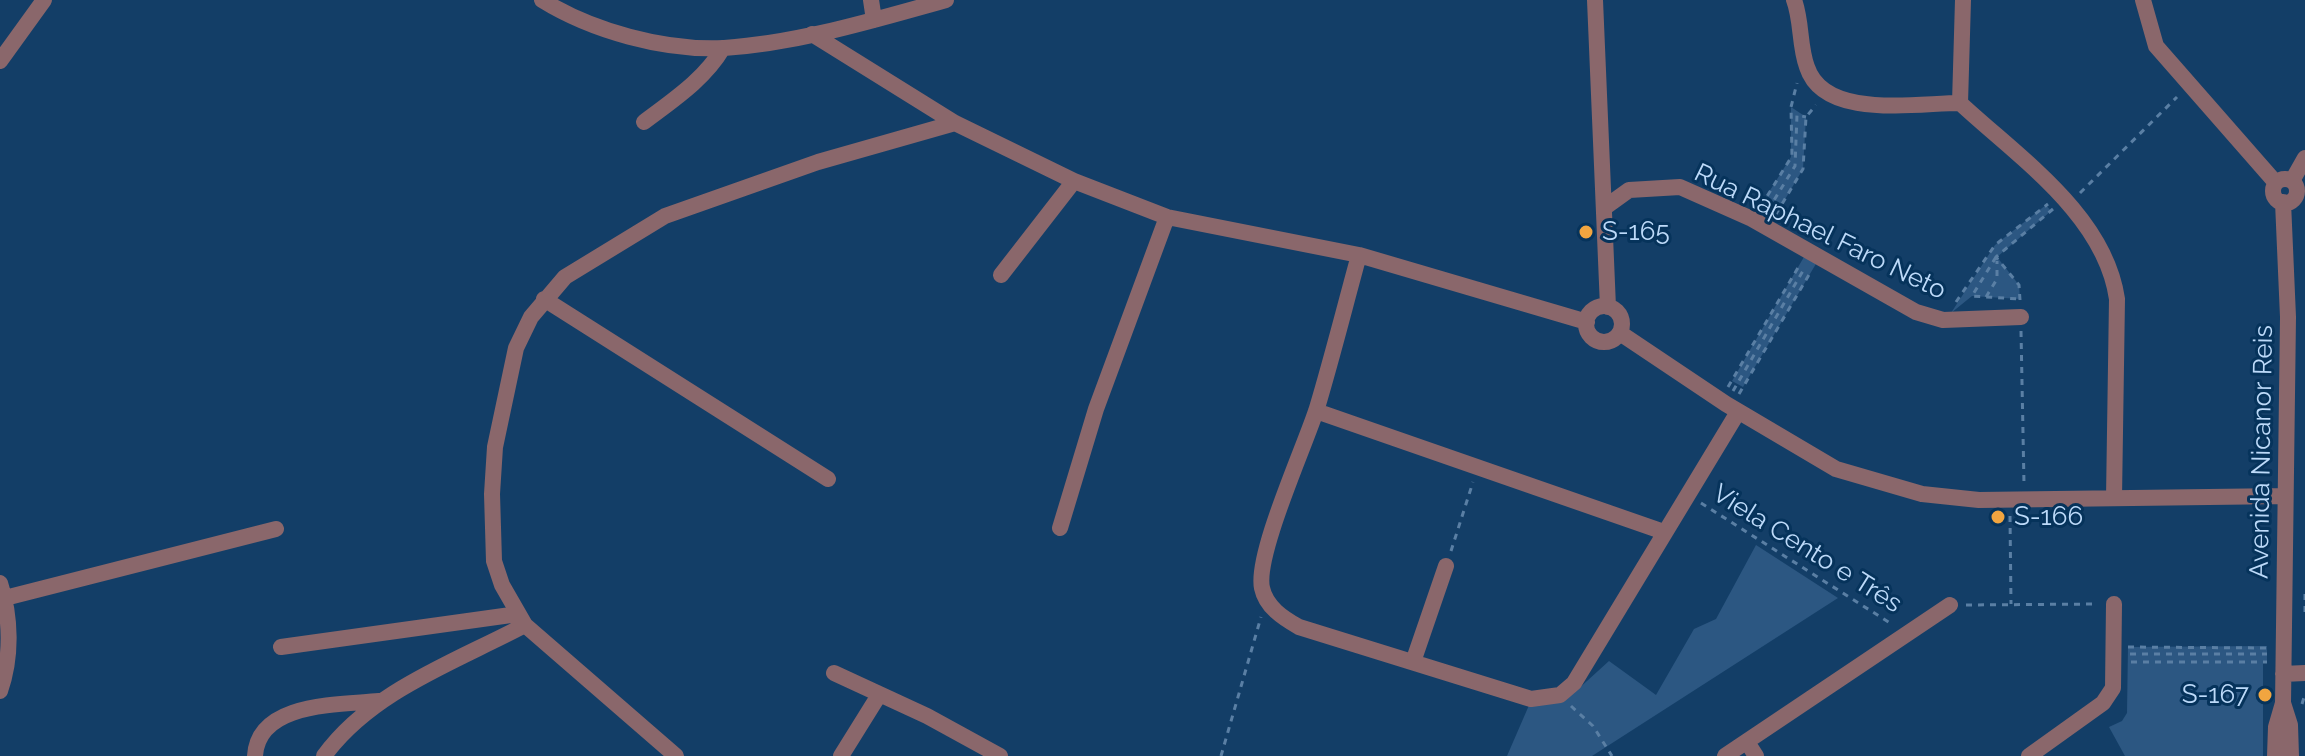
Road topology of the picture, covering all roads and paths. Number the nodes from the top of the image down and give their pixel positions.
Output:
1 (44, 0) edge
2 (542, 0) edge
3 (871, 0) edge
4 (946, 0) edge
5 (1595, 0) edge
6 (1794, 0) edge
7 (1963, 0) edge
8 (2143, 0) edge
9 (874, 20) junction
10 (26, 25) junction
11 (812, 34) junction
12 (0, 44) edge
13 (723, 48) junction
14 (0, 61) edge
15 (1807, 69) junction
16 (2188, 86) junction
17 (1826, 94) junction
18 (1960, 103) junction
19 (1791, 107) junction
20 (1797, 115) junction
21 (1806, 117) junction
22 (644, 122) dead end
23 (955, 123) junction
24 (1794, 157) junction
25 (2305, 158) edge
26 (1804, 160) junction
27 (1074, 181) junction
28 (2284, 182) junction
29 (2061, 198) junction
30 (1604, 208) junction
31 (1167, 217) junction
32 (1760, 223) junction
33 (1813, 253) junction
34 (1359, 255) junction
35 (1996, 257) junction
36 (1001, 275) dead end
37 (1986, 297) junction
38 (544, 299) junction
39 (2020, 299) junction
40 (1953, 306) dead end
41 (1608, 307) junction
42 (2021, 317) junction
43 (1587, 322) junction
44 (1764, 325) junction
45 (1770, 328) junction
46 (1776, 331) junction
47 (1620, 333) junction
48 (1729, 406) junction
49 (1316, 411) junction
50 (1478, 467) junction
51 (828, 479) dead end
52 (1688, 495) junction
53 (2285, 496) junction
54 (2114, 498) junction
55 (2017, 500) junction
56 (1060, 528) dead end
57 (276, 529) dead end
58 (1664, 532) junction
59 (1446, 566) joint
60 (2, 590) edge
61 (2305, 594) edge
62 (1266, 599) junction
63 (2114, 604) joint
64 (1950, 605) joint
65 (2011, 605) junction
66 (2305, 618) edge
67 (521, 620) junction
68 (1908, 634) junction
69 (2197, 646) junction
70 (2267, 646) dead end
71 (281, 647) dead end
72 (2128, 647) dead end
73 (2128, 654) dead end
74 (2197, 654) junction
75 (2267, 654) dead end
76 (1413, 662) junction
77 (2128, 662) dead end
78 (2197, 662) junction
79 (2267, 662) dead end
80 (834, 673) dead end
81 (2305, 673) edge
82 (2283, 674) junction
83 (0, 691) edge
84 (879, 695) junction
85 (1560, 695) junction
86 (379, 701) junction
87 (2283, 703) junction
88 (1752, 749) edge
89 (255, 756) edge
90 (324, 756) edge
91 (676, 756) edge
92 (841, 756) edge
93 (1000, 756) edge
94 (1221, 756) edge
95 (1612, 756) edge
96 (1725, 756) edge
97 (2029, 756) edge
98 (2275, 756) edge
99 (2291, 756) edge

1 - 10 street
2 - 13 street
3 - 9 street
4 - 9 street
5 - 30 street
6 - 15 street
7 - 18 street
8 - 16 street, Avenida Nicanor Reis
9 - 11 street
10 - 12 street
10 - 14 street
11 - 13 street
11 - 23 street
13 - 22 street
15 - 17 street
15 - 19 path
16 - 28 street, Avenida Nicanor Reis
16 - 29 path
17 - 18 street
17 - 21 path
18 - 29 street
19 - 20 path
19 - 24 path
20 - 21 path
20 - 24 path
21 - 26 path
23 - 27 street
23 - 38 street
24 - 26 path
24 - 32 path
24 - 32 path
25 - 28 street
26 - 32 path
27 - 31 street
27 - 36 street
28 - 53 street, Avenida Nicanor Reis
29 - 35 path
29 - 40 path
29 - 54 street
30 - 32 street, Rua Raphael Faro Neto
30 - 41 street
31 - 34 street
31 - 56 street
32 - 33 street, Rua Raphael Faro Neto
33 - 42 street, Rua Raphael Faro Neto
33 - 44 path
33 - 45 path
33 - 46 path
34 - 43 street
34 - 49 street
35 - 37 path
35 - 37 path
35 - 39 path
37 - 39 path
38 - 51 street
38 - 67 street
39 - 42 path
41 - 43 street
41 - 47 street
42 - 55 path
43 - 47 street
44 - 45 path
44 - 48 path
45 - 46 path
45 - 48 path
46 - 48 path
47 - 48 street
48 - 52 street
48 - 55 street
49 - 50 street
49 - 62 street
50 - 58 street
50 - 59 path
52 - 58 street
52 - 68 path, Viela Cento e Três
53 - 54 street
53 - 82 street, Avenida Nicanor Reis
54 - 55 street
55 - 65 path
57 - 60 street
58 - 85 street
59 - 76 street
60 - 83 street
61 - 66 path
62 - 76 street
62 - 94 path
63 - 65 path
63 - 97 street
64 - 65 path
64 - 68 street
67 - 71 street
67 - 86 street
67 - 91 street
68 - 88 street
69 - 70 path
69 - 72 path
69 - 74 path
73 - 74 path
74 - 75 path
74 - 78 path
76 - 85 street
77 - 78 path
78 - 79 path
80 - 84 street
81 - 82 street
82 - 87 street, Avenida Nicanor Reis
84 - 92 street
84 - 93 street
85 - 95 path
86 - 89 street
86 - 90 street
87 - 98 street, Avenida Nicanor Reis
87 - 99 street, Avenida Nicanor Reis
88 - 96 street

